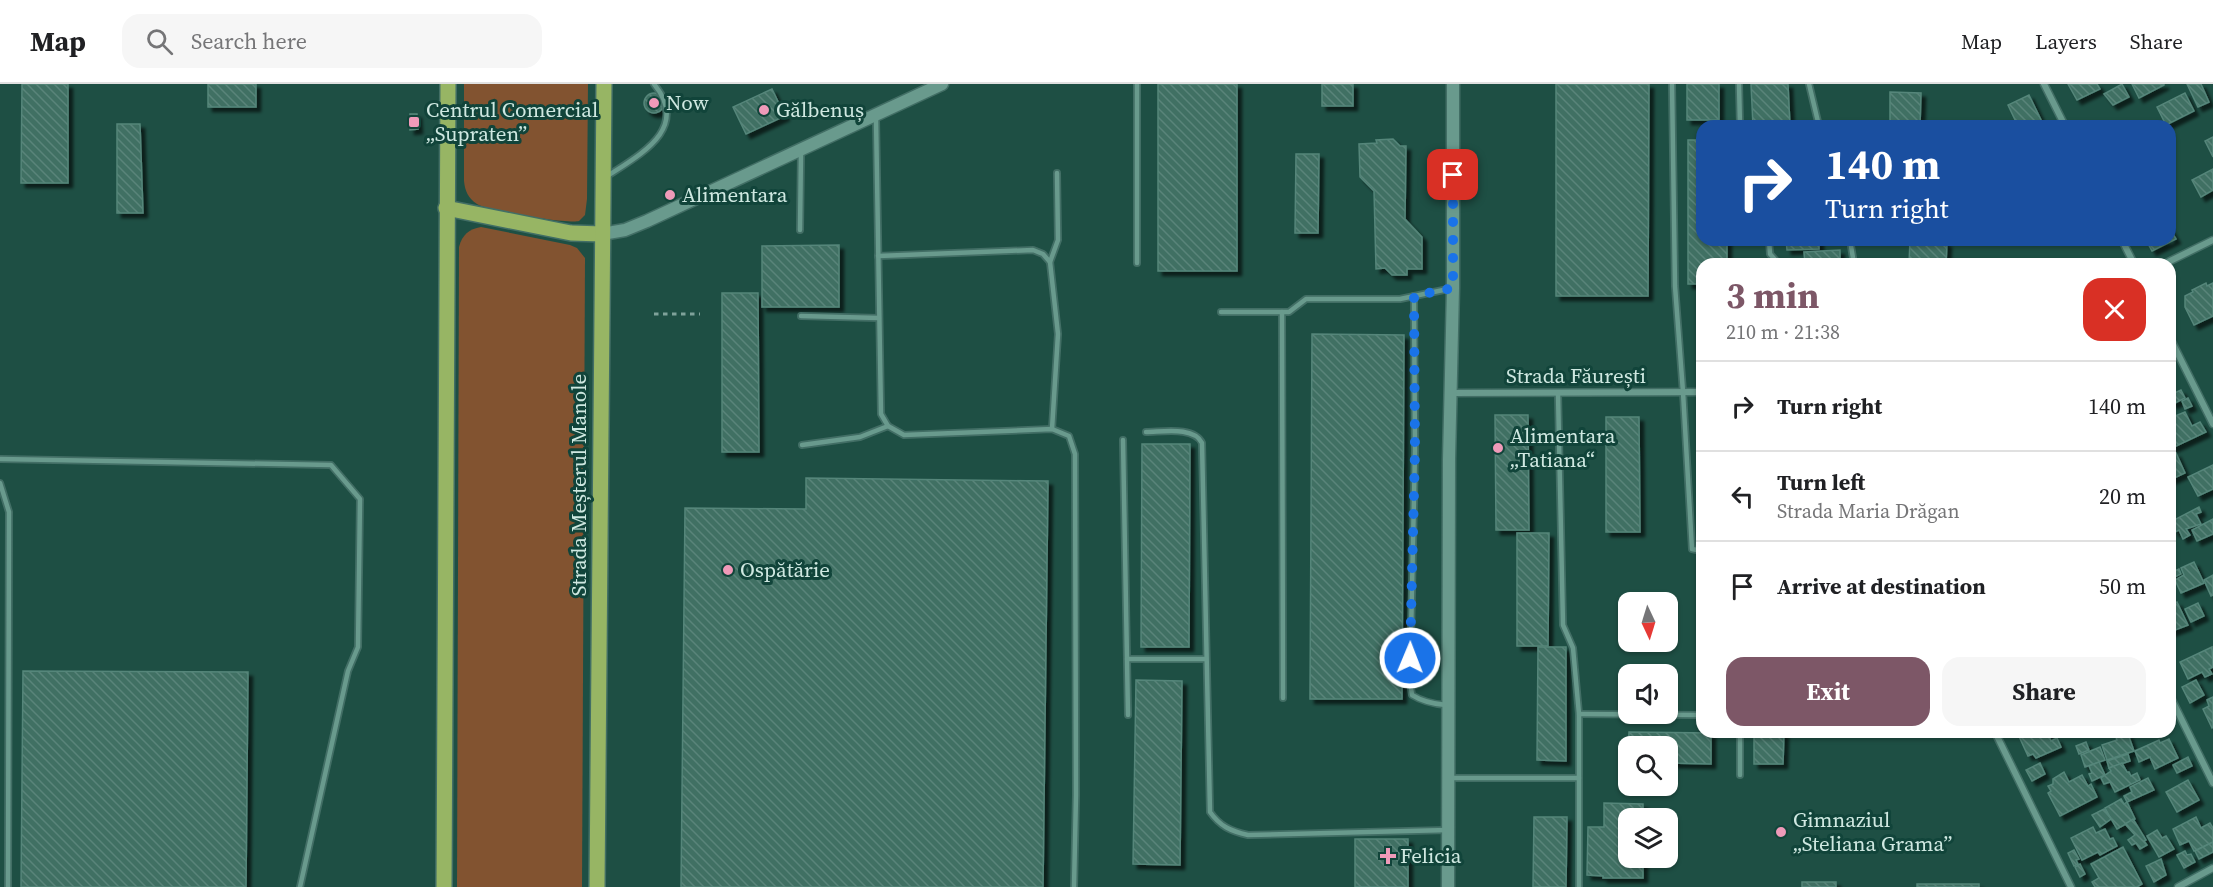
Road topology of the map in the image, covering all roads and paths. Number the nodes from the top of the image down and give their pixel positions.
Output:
1 (448, 84) edge
2 (604, 84) edge
3 (654, 84) edge
4 (942, 84) edge
5 (1137, 84) edge
6 (1453, 84) edge
7 (1672, 84) edge
8 (1739, 84) edge
9 (1809, 84) edge
10 (2044, 84) edge
11 (876, 115) junction
12 (1740, 120) edge
13 (1818, 120) edge
14 (2062, 120) edge
15 (801, 150) junction
16 (1057, 174) dead end
17 (604, 178) junction
18 (446, 208) junction
19 (800, 230) dead end
20 (602, 234) junction
21 (2213, 240) edge
22 (878, 256) junction
23 (2176, 258) edge
24 (1050, 262) junction
25 (1137, 263) dead end
26 (1453, 288) junction
27 (1414, 296) junction
28 (1221, 312) dead end
29 (1282, 312) junction
30 (654, 314) dead end
31 (700, 314) dead end
32 (801, 316) dead end
33 (879, 318) junction
34 (2176, 350) edge
35 (1683, 392) junction
36 (1696, 392) edge
37 (1450, 393) junction
38 (1558, 393) junction
39 (2213, 424) edge
40 (888, 426) junction
41 (1052, 429) junction
42 (1146, 432) dead end
43 (1123, 440) dead end
44 (802, 445) dead end
45 (0, 459) edge
46 (0, 483) edge
47 (1696, 550) edge
48 (1127, 659) junction
49 (1205, 659) junction
50 (1283, 698) dead end
51 (1448, 705) junction
52 (2176, 708) edge
53 (1580, 714) junction
54 (1128, 715) dead end
55 (1696, 715) edge
56 (1740, 738) edge
57 (1998, 738) edge
58 (1740, 776) dead end
59 (1448, 778) junction
60 (1579, 778) junction
61 (2213, 783) edge
62 (1448, 830) junction
63 (2213, 868) edge
64 (8, 887) edge
65 (300, 887) edge
66 (444, 887) edge
67 (597, 887) edge
68 (1074, 887) edge
69 (1448, 887) edge
70 (1579, 887) edge
71 (2071, 887) edge
72 (2178, 887) edge

1 - 18 main road
2 - 17 main road, Strada Meșterul Manole
3 - 17 lane
4 - 11 main road
5 - 25 lane
6 - 26 main road
7 - 35 lane
8 - 12 lane
9 - 13 lane
10 - 14 street
11 - 15 main road
11 - 22 lane
15 - 19 lane
15 - 20 main road
16 - 24 lane
17 - 20 main road, Strada Meșterul Manole
18 - 20 main road
18 - 66 main road
20 - 67 main road, Strada Meșterul Manole
21 - 23 street
22 - 24 lane
22 - 33 lane
24 - 41 lane
26 - 27 lane
26 - 37 main road
27 - 29 lane
27 - 51 lane
28 - 29 lane
29 - 50 lane
30 - 31 path
32 - 33 lane
33 - 40 lane
34 - 39 street
35 - 36 street, Strada Făurești
35 - 38 street, Strada Făurești
35 - 47 lane
37 - 38 street, Strada Făurești
37 - 51 main road
38 - 53 lane
40 - 41 lane
40 - 44 lane
41 - 68 lane
42 - 49 lane
43 - 48 lane
45 - 65 lane
46 - 64 lane
48 - 49 lane
48 - 54 lane
49 - 62 lane
51 - 59 main road
52 - 61 street
53 - 55 lane
53 - 60 lane
56 - 58 lane
57 - 71 street
59 - 60 lane
59 - 62 main road
60 - 70 lane
62 - 69 main road
63 - 72 street

